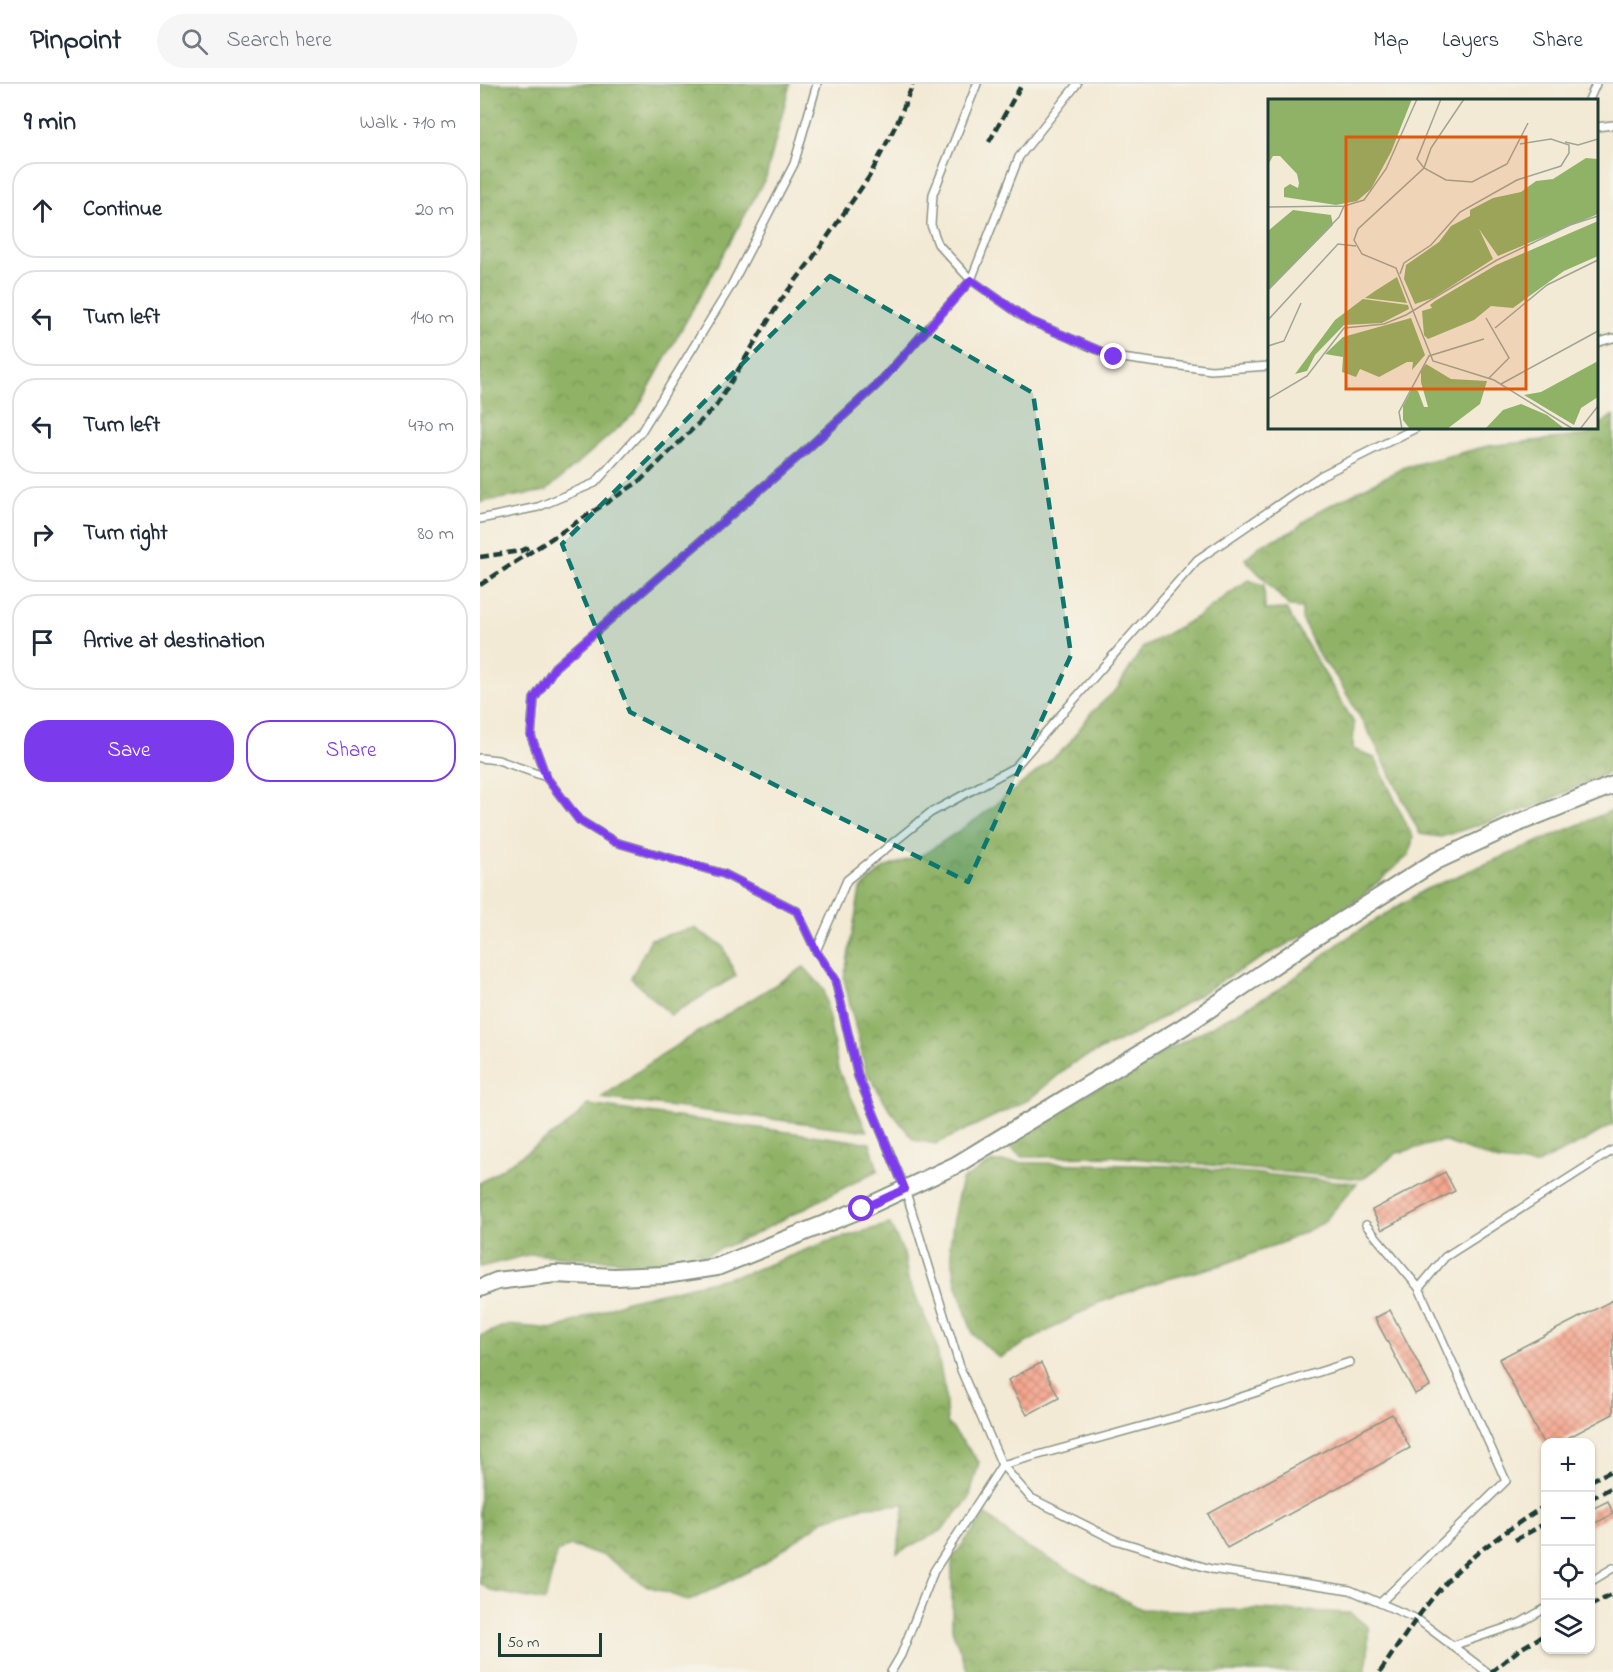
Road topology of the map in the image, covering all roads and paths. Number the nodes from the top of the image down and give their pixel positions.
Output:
1 (817, 84) edge
2 (977, 84) edge
3 (1077, 84) edge
4 (1596, 84) edge
5 (1589, 99) edge
6 (1613, 126) edge
7 (1598, 127) edge
8 (971, 280) junction
9 (1613, 338) edge
10 (1598, 343) edge
11 (1268, 366) edge
12 (1414, 429) edge
13 (480, 519) edge
14 (480, 758) edge
15 (546, 777) junction
16 (1613, 785) edge
17 (816, 951) junction
18 (1613, 1150) edge
19 (905, 1189) junction
20 (1366, 1225) dead end
21 (480, 1288) edge
22 (1419, 1288) junction
23 (1350, 1362) dead end
24 (1002, 1465) junction
25 (1613, 1568) edge
26 (1595, 1579) edge
27 (1380, 1603) junction
28 (1541, 1610) edge
29 (1452, 1646) junction
30 (891, 1672) edge
31 (1487, 1672) edge

1 - 13 lane
2 - 8 lane
3 - 8 lane
4 - 5 lane
6 - 7 lane
8 - 11 lane
8 - 15 lane
9 - 10 lane
12 - 17 lane
14 - 15 lane
15 - 17 lane
16 - 19 street
17 - 19 lane
18 - 22 lane
19 - 21 street
19 - 24 lane
20 - 22 lane
22 - 27 lane
23 - 24 lane
24 - 27 lane
24 - 30 lane
25 - 26 lane
27 - 29 lane
28 - 29 lane
29 - 31 lane

